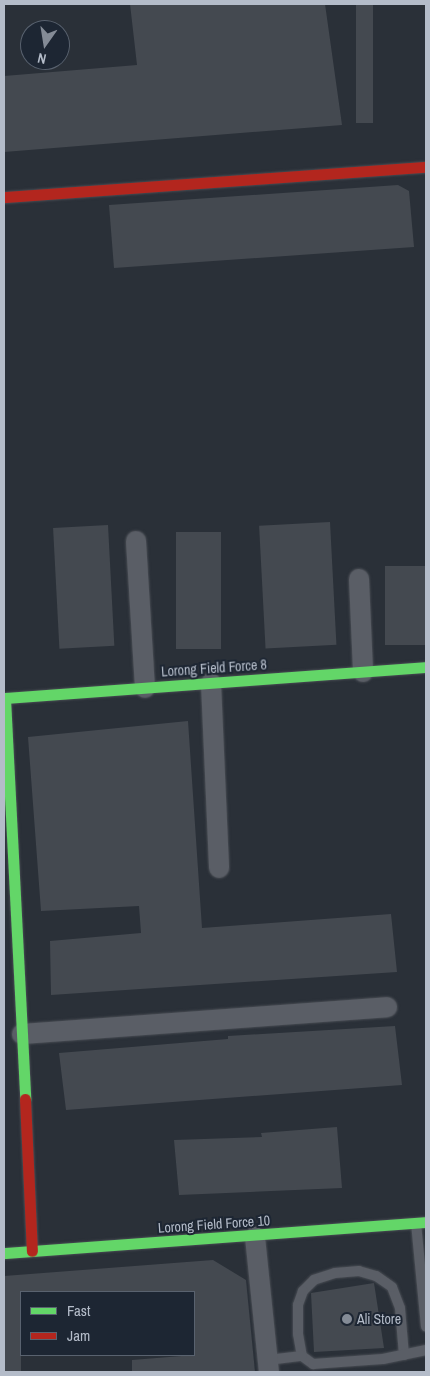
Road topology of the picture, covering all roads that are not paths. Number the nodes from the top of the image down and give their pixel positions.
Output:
1 (426, 167) edge
2 (4, 196) edge
3 (136, 541) dead end
4 (359, 579) dead end
5 (426, 667) edge
6 (363, 672) junction
7 (211, 683) junction
8 (145, 688) junction
9 (4, 698) edge
10 (219, 868) dead end
11 (8, 900) edge
12 (387, 1007) dead end
13 (22, 1034) junction
14 (421, 1222) edge
15 (255, 1237) junction
16 (32, 1251) junction
17 (4, 1253) edge
18 (426, 1327) edge
19 (426, 1350) edge
20 (404, 1355) junction
21 (302, 1356) junction
22 (268, 1366) edge

1 - 2 street
3 - 8 street
4 - 6 street
5 - 6 street, Lorong Field Force 8
6 - 7 street, Lorong Field Force 8
7 - 8 street, Lorong Field Force 8
7 - 10 street
8 - 9 street, Lorong Field Force 8
9 - 11 street
11 - 13 street
12 - 13 street
13 - 16 street
14 - 15 street, Lorong Field Force 10
14 - 18 lane
15 - 16 street, Lorong Field Force 10
15 - 22 street
16 - 17 street, Lorong Field Force 10
19 - 20 lane
20 - 21 lane
20 - 21 lane
21 - 22 lane

